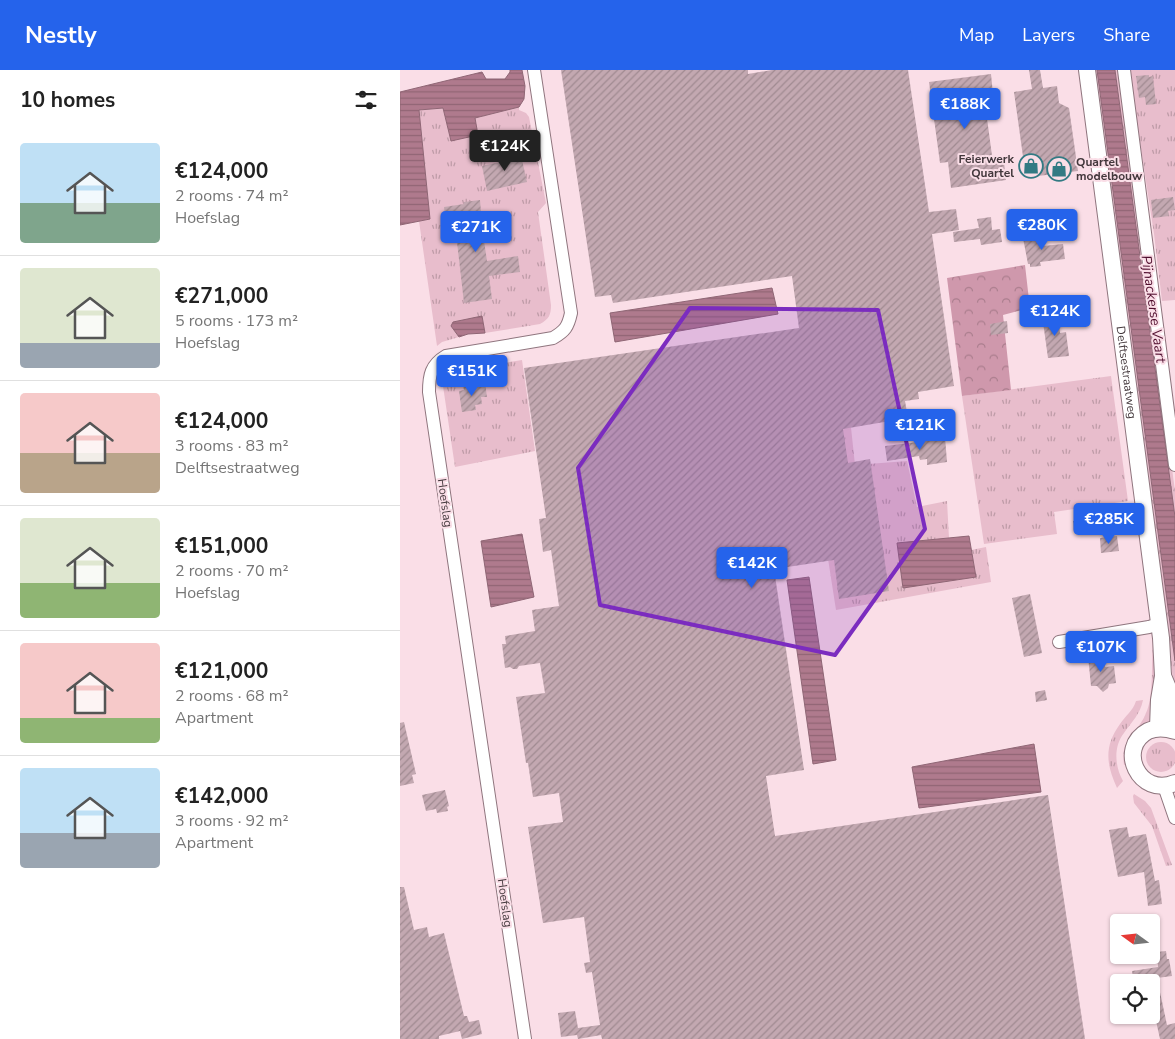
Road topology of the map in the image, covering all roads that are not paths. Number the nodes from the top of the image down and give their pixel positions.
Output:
1 (534, 70) edge
2 (1087, 70) edge
3 (1124, 70) edge
4 (1175, 465) edge
5 (1159, 624) junction
6 (1059, 642) dead end
7 (1169, 730) edge
8 (1169, 785) edge
9 (1175, 818) edge
10 (525, 1039) edge

1 - 10 street, Hoefslag
2 - 5 main road, Delftsestraatweg
3 - 4 street
5 - 6 street
5 - 7 main road, Delftsestraatweg
7 - 8 main road
8 - 9 street

